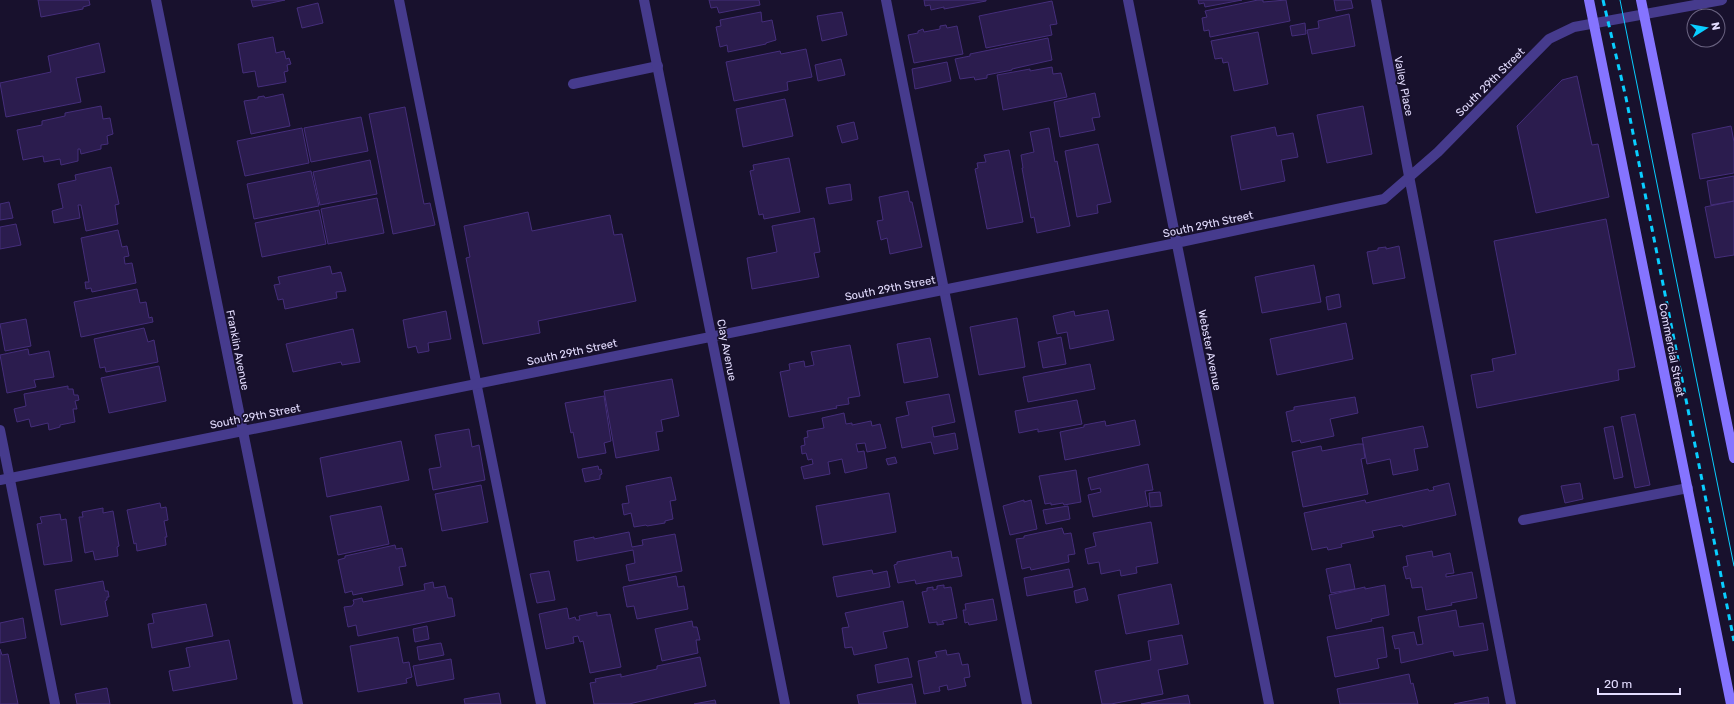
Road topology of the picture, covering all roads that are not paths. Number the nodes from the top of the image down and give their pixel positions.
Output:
1 (156, 0) edge
2 (399, 0) edge
3 (644, 0) edge
4 (886, 0) edge
5 (1128, 0) edge
6 (1376, 0) edge
7 (1589, 0) edge
8 (1641, 0) edge
9 (1722, 0) edge
10 (1644, 14) junction
11 (1594, 23) junction
12 (658, 66) junction
13 (573, 84) dead end
14 (1409, 176) junction
15 (1176, 243) junction
16 (944, 289) junction
17 (712, 336) junction
18 (477, 384) junction
19 (0, 430) edge
20 (243, 430) junction
21 (1734, 458) edge
22 (5, 479) edge
23 (1688, 488) junction
24 (1522, 520) dead end
25 (55, 704) edge
26 (298, 704) edge
27 (541, 704) edge
28 (785, 704) edge
29 (1027, 704) edge
30 (1269, 704) edge
31 (1511, 704) edge
32 (1731, 704) edge

1 - 20 street, Franklin Avenue
2 - 18 street
3 - 12 street, Clay Avenue
4 - 16 street
5 - 15 street, Webster Avenue
6 - 14 street, Valley Place
7 - 11 main road, Commercial Street
8 - 10 main road
9 - 10 street, South 29th Street
10 - 11 street, South 29th Street
10 - 21 main road
11 - 14 street, South 29th Street
11 - 23 main road, Commercial Street
12 - 13 street
12 - 17 street, Clay Avenue
14 - 15 street, South 29th Street
14 - 31 street, Valley Place
15 - 16 street, South 29th Street
15 - 30 street, Webster Avenue
16 - 17 street, South 29th Street
16 - 29 street
17 - 18 street, South 29th Street
17 - 28 street, Clay Avenue
18 - 20 street, South 29th Street
18 - 27 street
19 - 22 street
20 - 22 street, South 29th Street
20 - 26 street, Franklin Avenue
22 - 25 street
23 - 24 street
23 - 32 main road, Commercial Street

